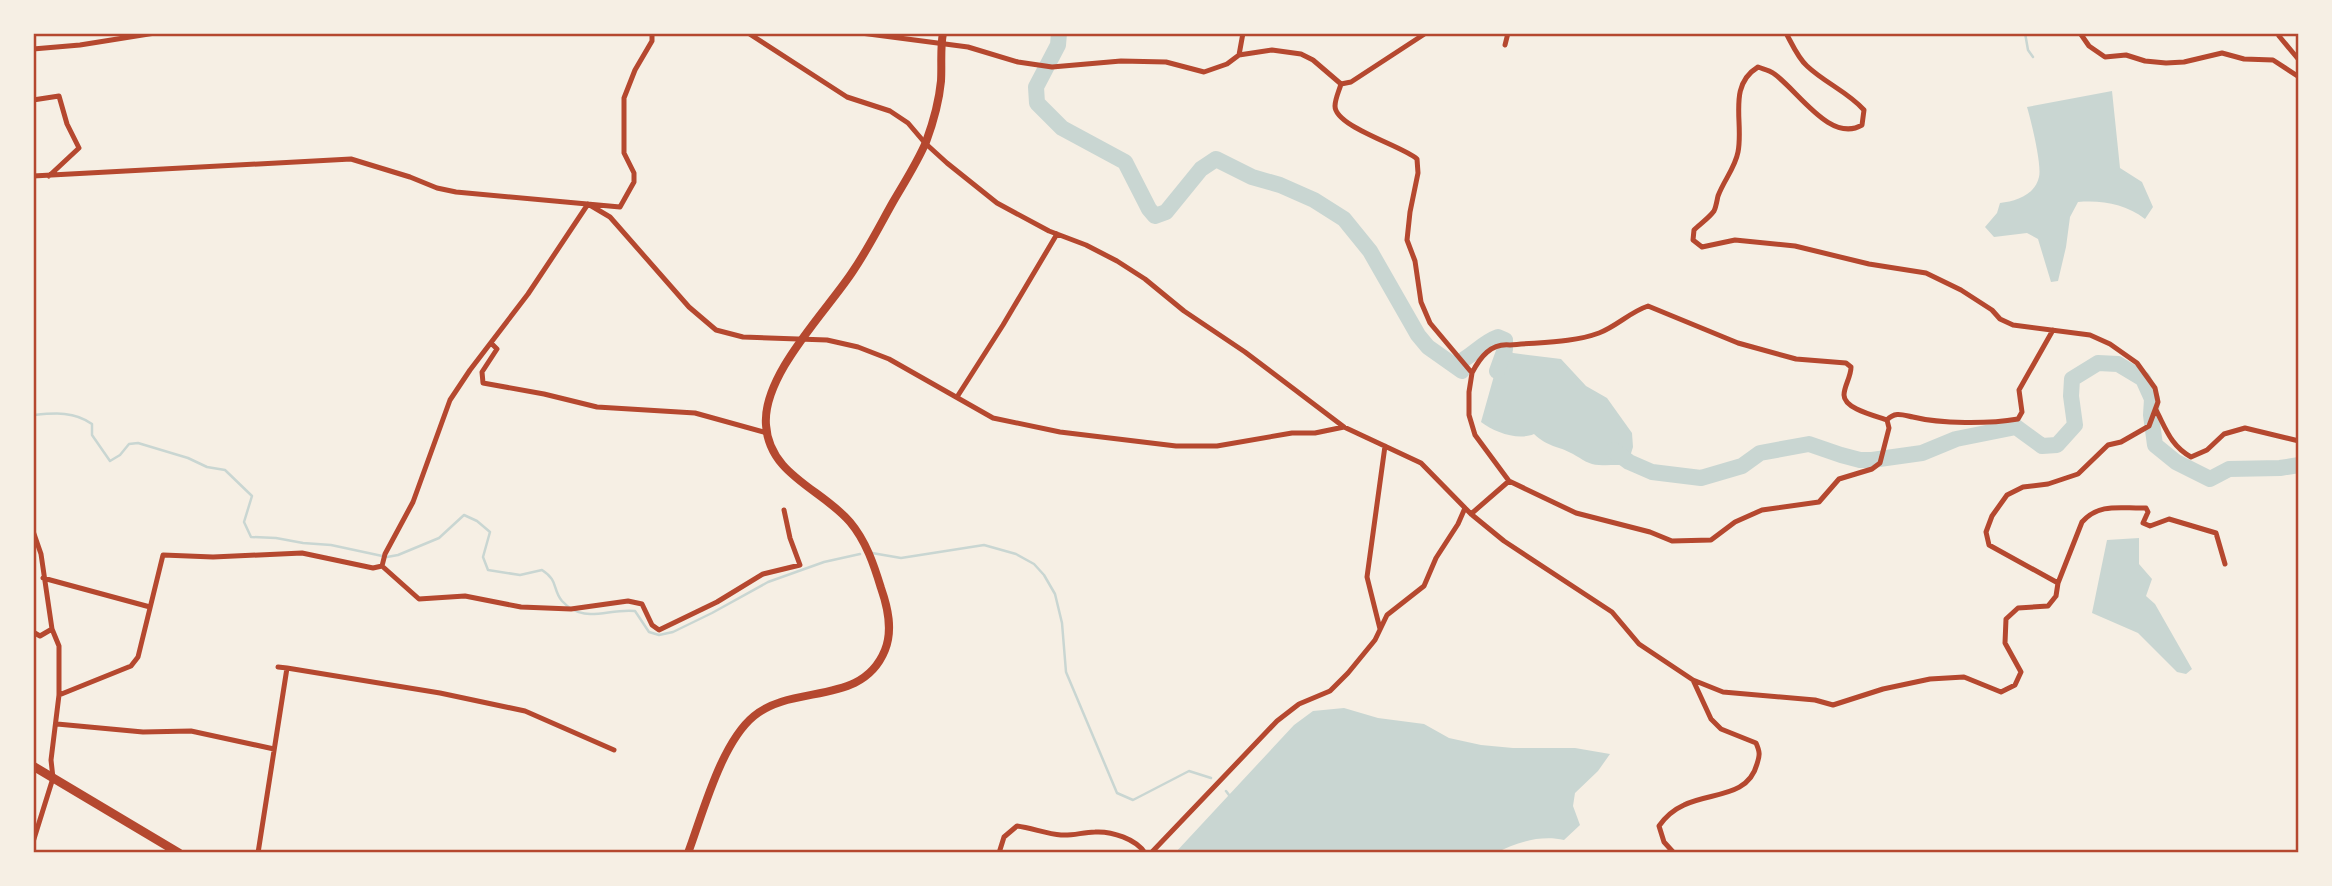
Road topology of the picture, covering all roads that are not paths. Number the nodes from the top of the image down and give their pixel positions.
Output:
1 (155, 33) edge
2 (653, 33) edge
3 (748, 33) edge
4 (861, 33) edge
5 (943, 33) edge
6 (1243, 33) edge
7 (1426, 33) edge
8 (1508, 33) edge
9 (1786, 33) edge
10 (2080, 33) edge
11 (2279, 36) dead end
12 (941, 44) junction
13 (1506, 45) dead end
14 (33, 49) edge
15 (1239, 55) junction
16 (2299, 60) edge
17 (2299, 77) edge
18 (1341, 84) junction
19 (33, 100) edge
20 (925, 143) junction
21 (33, 176) edge
22 (49, 176) junction
23 (588, 205) junction
24 (1057, 234) junction
25 (2053, 330) junction
26 (802, 339) junction
27 (491, 343) junction
28 (1472, 373) junction
29 (957, 397) junction
30 (2155, 412) junction
31 (1887, 420) junction
32 (1344, 427) junction
33 (767, 433) junction
34 (2299, 441) edge
35 (1385, 446) junction
36 (1509, 481) junction
37 (1465, 508) junction
38 (784, 510) dead end
39 (1471, 514) junction
40 (33, 531) edge
41 (384, 560) junction
42 (2225, 564) dead end
43 (43, 578) junction
44 (2058, 583) junction
45 (150, 607) junction
46 (52, 629) junction
47 (1380, 629) junction
48 (33, 632) edge
49 (278, 667) dead end
50 (287, 668) junction
51 (1693, 680) junction
52 (59, 695) junction
53 (57, 724) junction
54 (274, 749) junction
55 (614, 750) dead end
56 (33, 766) edge
57 (53, 778) junction
58 (33, 842) edge
59 (179, 853) edge
60 (257, 853) edge
61 (688, 853) edge
62 (999, 853) edge
63 (1145, 853) edge
64 (1151, 853) edge
65 (1674, 853) edge

1 - 14 street
2 - 23 street
3 - 20 street
4 - 12 street
5 - 12 main road
6 - 15 street
7 - 18 street
8 - 13 street
9 - 25 street
10 - 17 street
11 - 16 street
12 - 15 street
12 - 20 main road
15 - 18 street
18 - 28 street
19 - 22 street
20 - 24 street
20 - 26 main road
21 - 22 street
22 - 23 street
23 - 26 street
23 - 27 street
24 - 29 street
24 - 32 street
25 - 30 street
25 - 31 street
26 - 29 street
26 - 33 main road
27 - 33 street
27 - 41 street
28 - 31 street
28 - 36 street
29 - 32 street
30 - 34 street
30 - 44 street
31 - 36 street
32 - 35 street
33 - 61 main road
35 - 37 street
35 - 47 street
36 - 39 street
37 - 39 street
37 - 47 street
38 - 41 street
39 - 51 street
40 - 43 street
41 - 45 street
42 - 44 street
43 - 45 street
43 - 46 street
44 - 51 street
45 - 52 street
46 - 48 street
46 - 52 street
47 - 64 street
49 - 50 street
50 - 54 street
50 - 55 street
51 - 65 street
52 - 53 street
53 - 54 street
53 - 57 street
54 - 60 street
56 - 57 main road
57 - 58 street
57 - 59 main road
62 - 63 street

